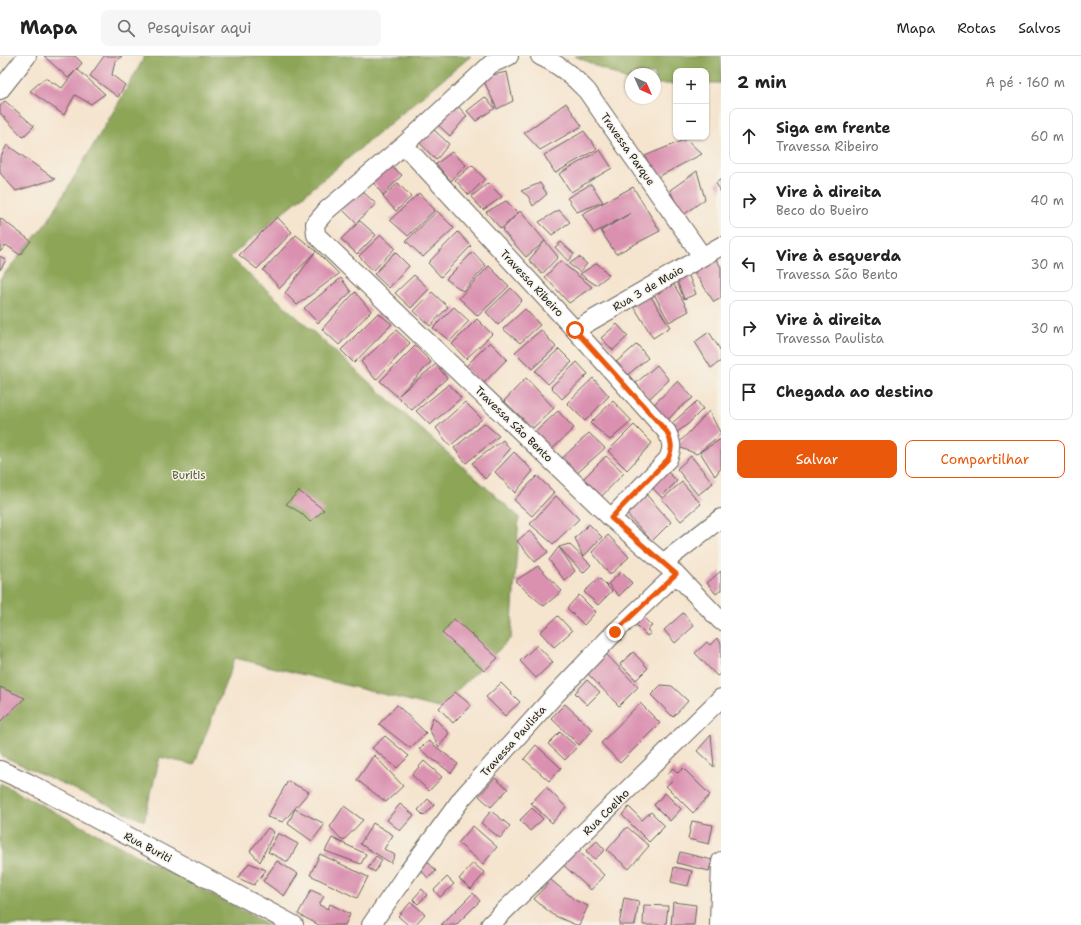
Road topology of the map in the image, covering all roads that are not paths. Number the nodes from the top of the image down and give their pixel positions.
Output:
1 (27, 56) edge
2 (509, 56) edge
3 (540, 56) edge
4 (0, 90) edge
5 (404, 145) junction
6 (721, 246) edge
7 (702, 256) junction
8 (575, 330) junction
9 (611, 518) junction
10 (721, 518) edge
11 (670, 569) junction
12 (721, 621) edge
13 (721, 698) edge
14 (0, 770) edge
15 (721, 861) edge
16 (294, 925) edge
17 (371, 925) edge
18 (490, 925) edge
19 (719, 925) edge

1 - 4 street
2 - 5 street
3 - 7 street, Travessa Parque
5 - 8 street, Travessa Ribeiro
5 - 9 street, Travessa São Bento
6 - 7 street, Rua 3 de Maio
7 - 8 street, Rua 3 de Maio
8 - 9 street, Travessa Ribeiro
9 - 11 street, Travessa São Bento
10 - 11 street, Travessa Paulista
11 - 12 street, Travessa São Bento
11 - 17 street, Travessa Paulista
13 - 18 street, Rua Coelho
14 - 16 street, Rua Buriti
15 - 19 street

